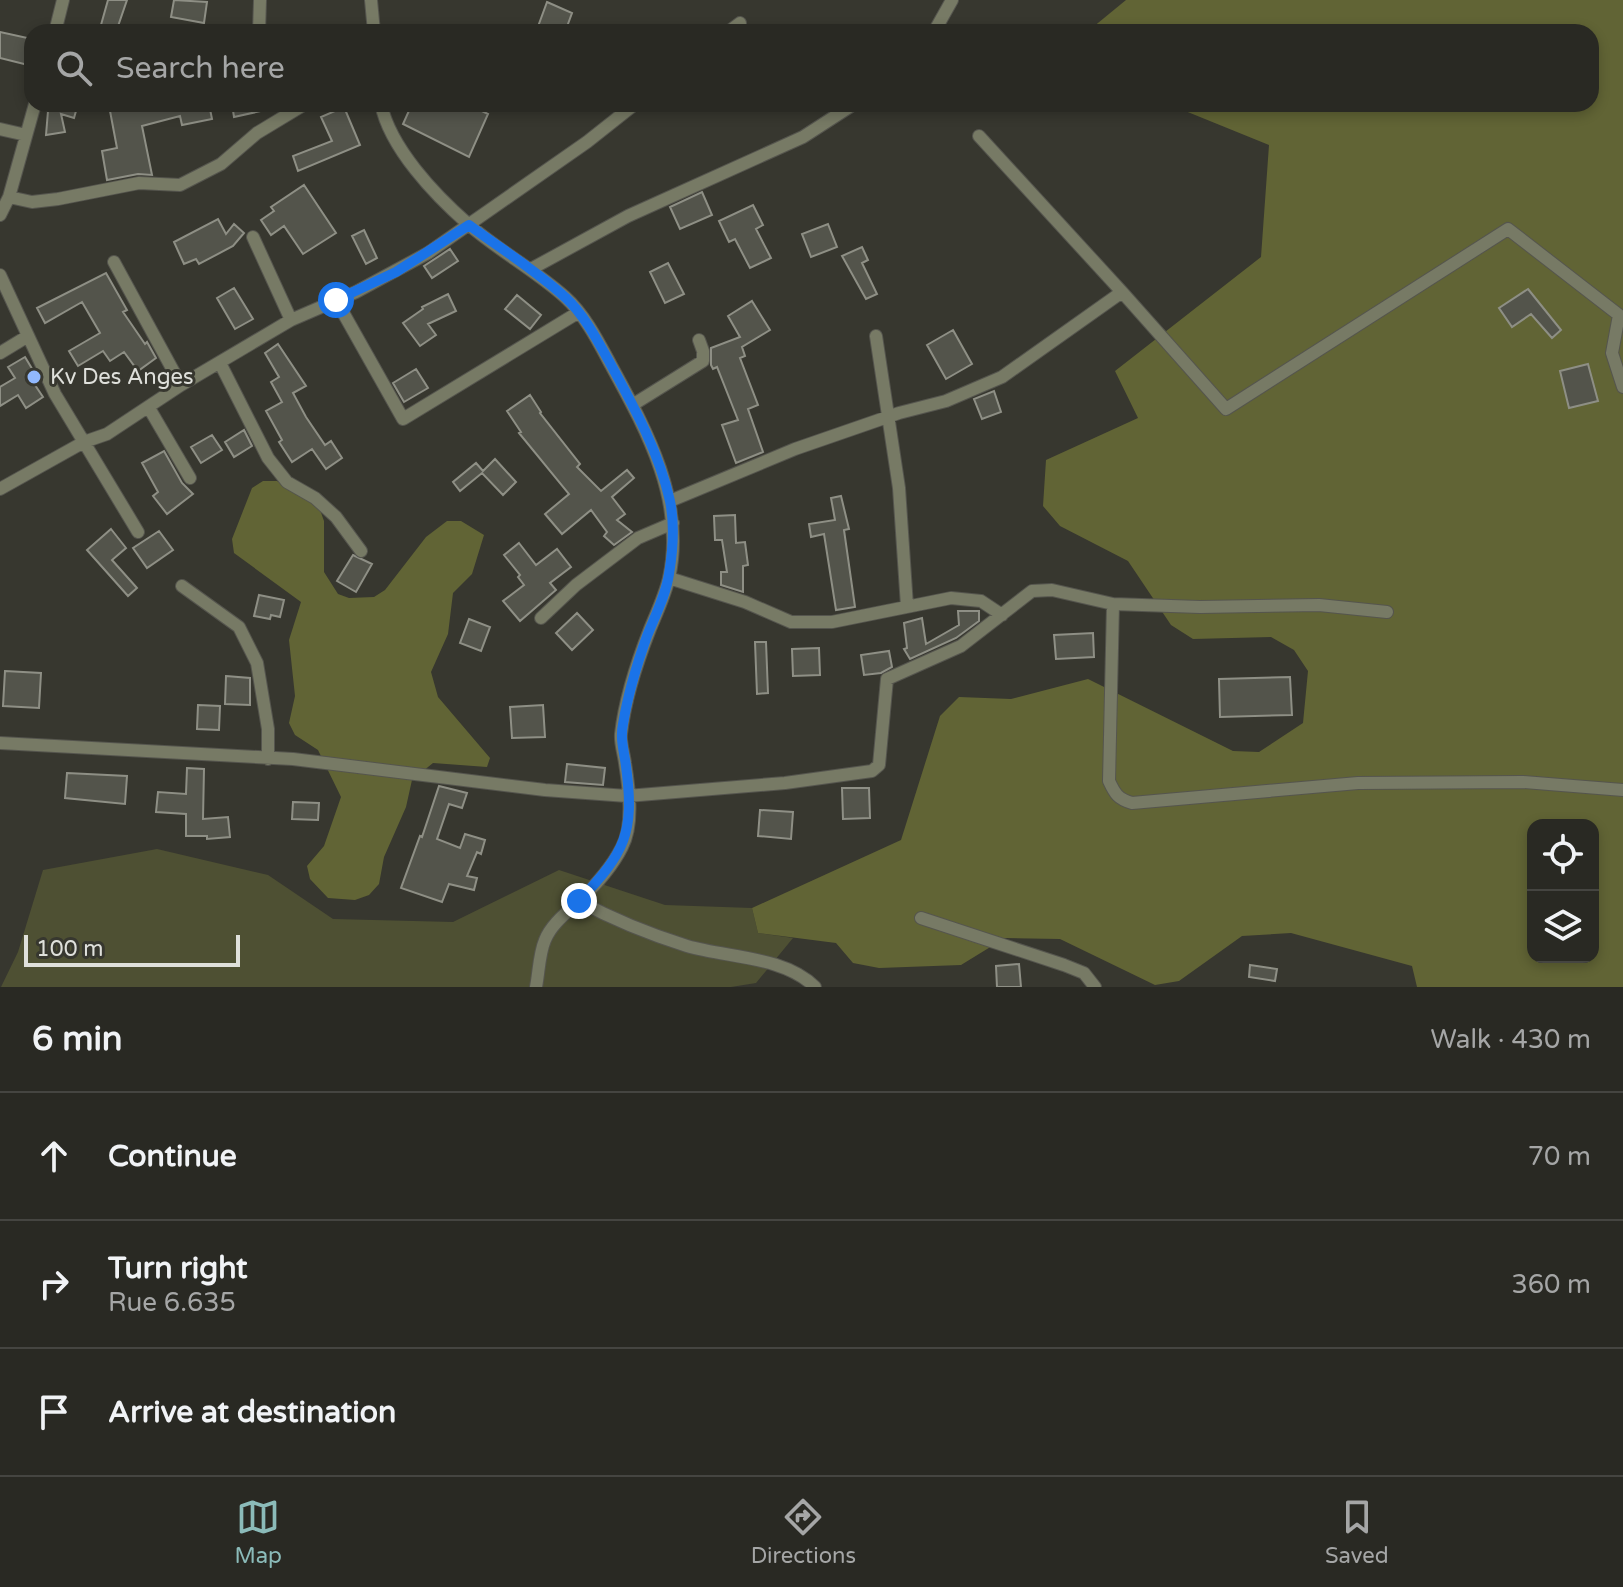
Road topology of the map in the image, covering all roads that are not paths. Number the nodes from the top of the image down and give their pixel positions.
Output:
1 (63, 0) edge
2 (260, 0) edge
3 (371, 0) edge
4 (952, 0) edge
5 (57, 24) edge
6 (259, 24) edge
7 (373, 24) edge
8 (938, 24) edge
9 (33, 112) edge
10 (292, 112) edge
11 (382, 112) edge
12 (625, 112) edge
13 (842, 112) edge
14 (0, 129) edge
15 (26, 135) junction
16 (979, 136) dead end
17 (9, 197) junction
18 (0, 215) edge
19 (469, 225) junction
20 (253, 237) dead end
21 (114, 262) dead end
22 (531, 269) junction
23 (0, 275) edge
24 (1122, 292) junction
25 (336, 300) junction
26 (579, 312) junction
27 (291, 320) junction
28 (28, 336) junction
29 (876, 336) dead end
30 (699, 340) dead end
31 (0, 353) edge
32 (220, 363) junction
33 (181, 385) junction
34 (1623, 387) edge
35 (634, 404) junction
36 (149, 408) junction
37 (887, 417) junction
38 (84, 442) junction
39 (190, 478) dead end
40 (0, 489) edge
41 (670, 501) junction
42 (673, 523) junction
43 (138, 532) dead end
44 (361, 551) dead end
45 (669, 578) junction
46 (182, 586) dead end
47 (1113, 604) junction
48 (907, 606) junction
49 (1387, 612) dead end
50 (1002, 615) junction
51 (541, 618) dead end
52 (0, 743) edge
53 (268, 759) junction
54 (1623, 790) edge
55 (627, 796) junction
56 (579, 901) junction
57 (921, 918) dead end
58 (536, 987) edge
59 (815, 987) edge
60 (1095, 987) edge

1 - 5 street
2 - 6 street
3 - 7 street
4 - 8 street
9 - 15 street
10 - 17 street
11 - 19 street
12 - 19 street
13 - 22 street
14 - 15 street
15 - 17 street
16 - 24 street
17 - 18 street
19 - 22 street
19 - 25 street
20 - 27 street
21 - 33 street
22 - 26 street
23 - 28 street
24 - 34 street
24 - 37 street
25 - 26 street
25 - 27 street
26 - 35 street
27 - 32 street
28 - 31 street
28 - 38 street
29 - 37 street
30 - 35 street
32 - 33 street
32 - 44 street
33 - 36 street
35 - 41 street
36 - 38 street
36 - 39 street
37 - 41 street
37 - 48 street
38 - 40 street
38 - 43 street
41 - 42 street
42 - 45 street
42 - 51 street
45 - 48 street
45 - 55 street
46 - 53 street
47 - 49 street
47 - 50 street
47 - 54 street
48 - 50 street
50 - 55 street
52 - 53 street
53 - 55 street
55 - 56 street
56 - 58 street
56 - 59 street
57 - 60 street

